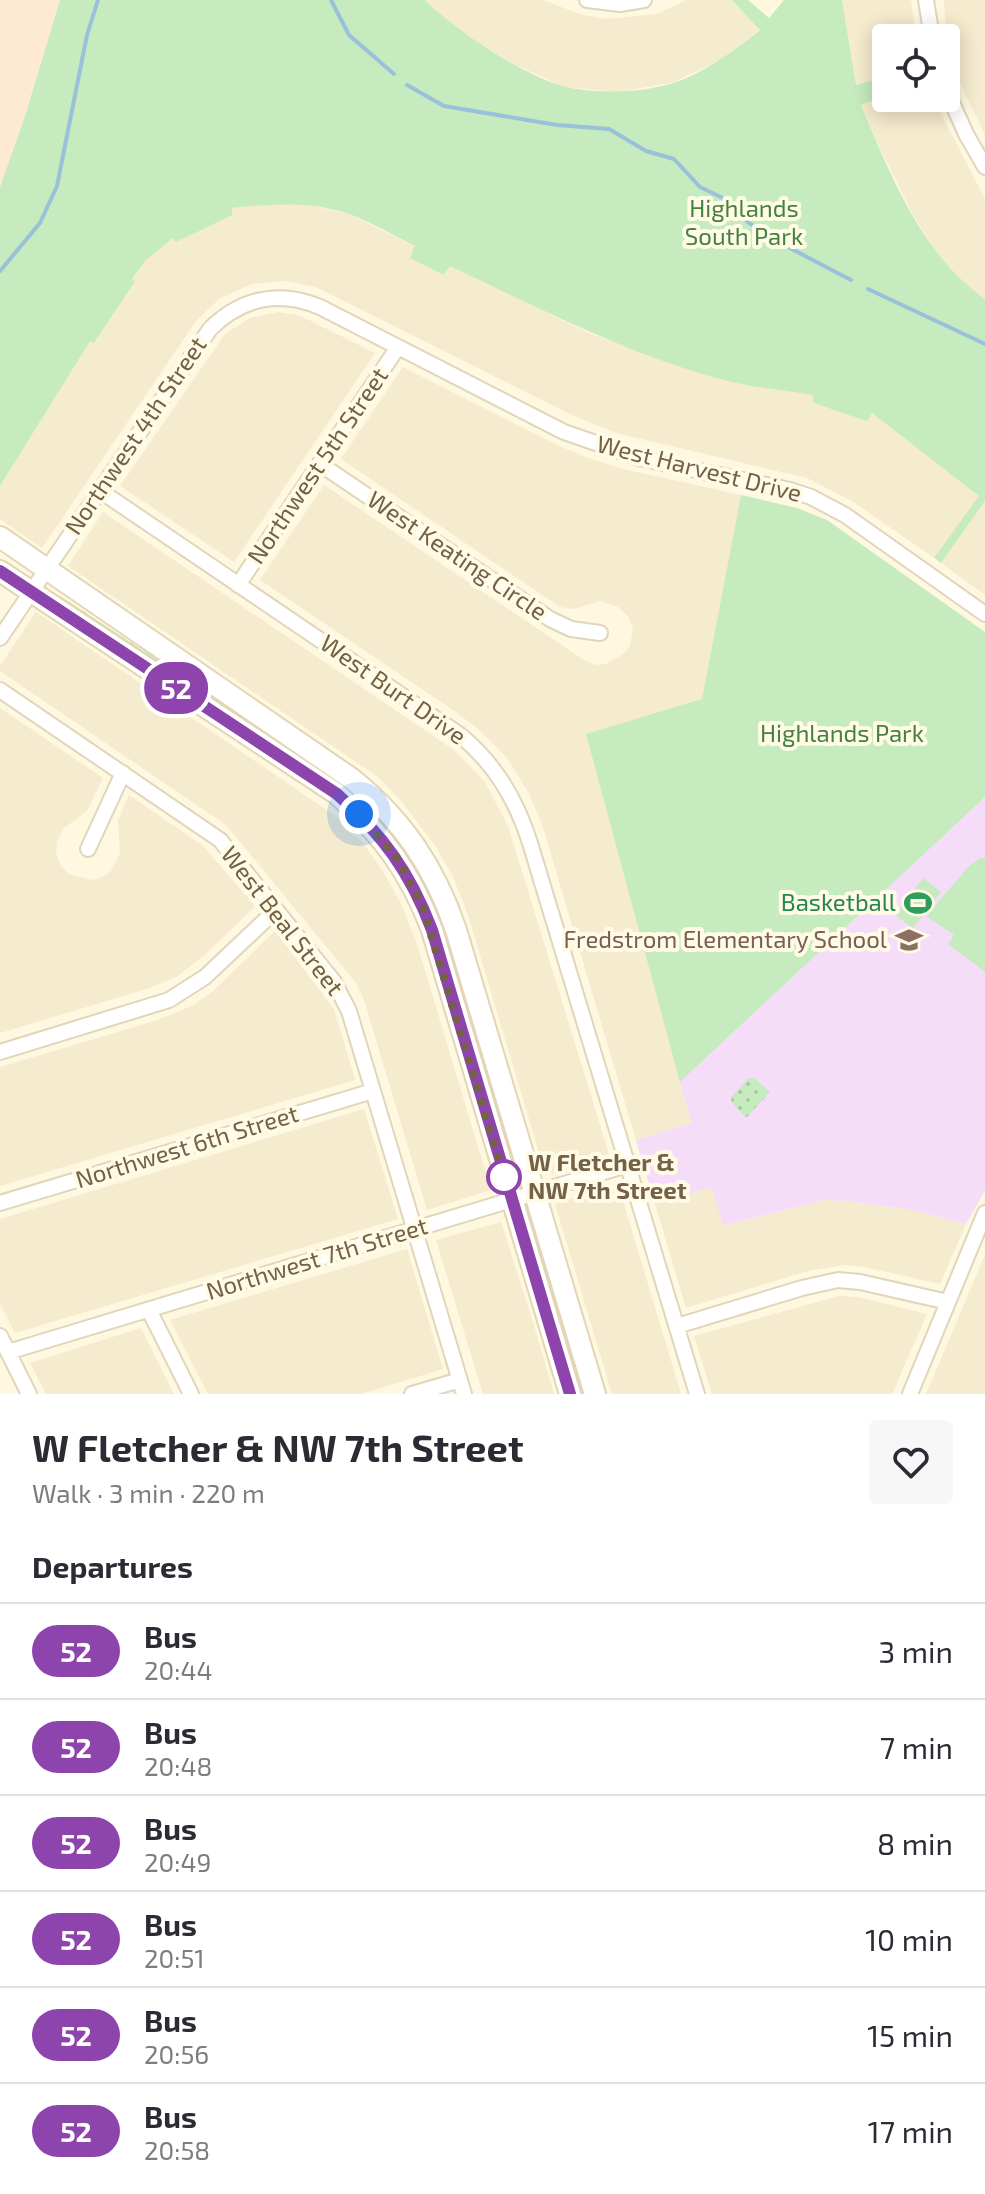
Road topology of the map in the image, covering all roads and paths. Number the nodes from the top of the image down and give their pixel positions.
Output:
1 (587, 0) edge
2 (644, 0) edge
3 (926, 0) edge
4 (930, 24) edge
5 (956, 112) edge
6 (985, 167) edge
7 (398, 347) junction
8 (320, 464) junction
9 (99, 490) junction
10 (0, 537) edge
11 (46, 568) junction
12 (0, 571) edge
13 (238, 585) junction
14 (31, 592) junction
15 (985, 614) edge
16 (600, 633) dead end
17 (0, 638) edge
18 (0, 690) edge
19 (123, 773) junction
20 (88, 849) dead end
21 (276, 910) junction
22 (0, 1052) edge
23 (373, 1091) junction
24 (627, 1165) junction
25 (534, 1193) junction
26 (511, 1200) junction
27 (0, 1203) edge
28 (985, 1213) edge
29 (415, 1230) junction
30 (948, 1302) junction
31 (149, 1310) junction
32 (677, 1326) junction
33 (0, 1336) edge
34 (8, 1352) junction
35 (462, 1387) edge
36 (29, 1394) edge
37 (191, 1394) edge
38 (412, 1394) edge
39 (570, 1394) edge
40 (595, 1394) edge
41 (697, 1394) edge
42 (910, 1394) edge

1 - 2 street
3 - 4 street
5 - 6 street
7 - 8 street, Northwest 5th Street
7 - 9 street, Northwest 4th Street
7 - 15 street, West Harvest Drive
8 - 13 street, Northwest 5th Street
8 - 16 street, West Keating Circle
9 - 11 street, Northwest 4th Street
9 - 13 street, West Burt Drive
10 - 11 main road
11 - 14 street, Northwest 4th Street
11 - 25 main road
12 - 14 main road
13 - 24 street, West Burt Drive
14 - 17 street, Northwest 4th Street
14 - 26 main road
18 - 19 street, West Beal Street
19 - 20 street
19 - 21 street, West Beal Street
21 - 22 street
21 - 23 street, West Beal Street
23 - 27 street, Northwest 6th Street
23 - 29 street, West Beal Street
24 - 25 street, Northwest 7th Street
24 - 32 street, West Burt Drive
25 - 26 street, Northwest 7th Street
25 - 40 main road
26 - 29 street, Northwest 7th Street
26 - 39 main road
28 - 30 street
29 - 31 street, Northwest 7th Street
29 - 35 street, West Beal Street
30 - 32 street
30 - 42 street
31 - 34 street, Northwest 7th Street
31 - 37 street
32 - 41 street, West Burt Drive
33 - 34 street
34 - 36 street
35 - 38 street

